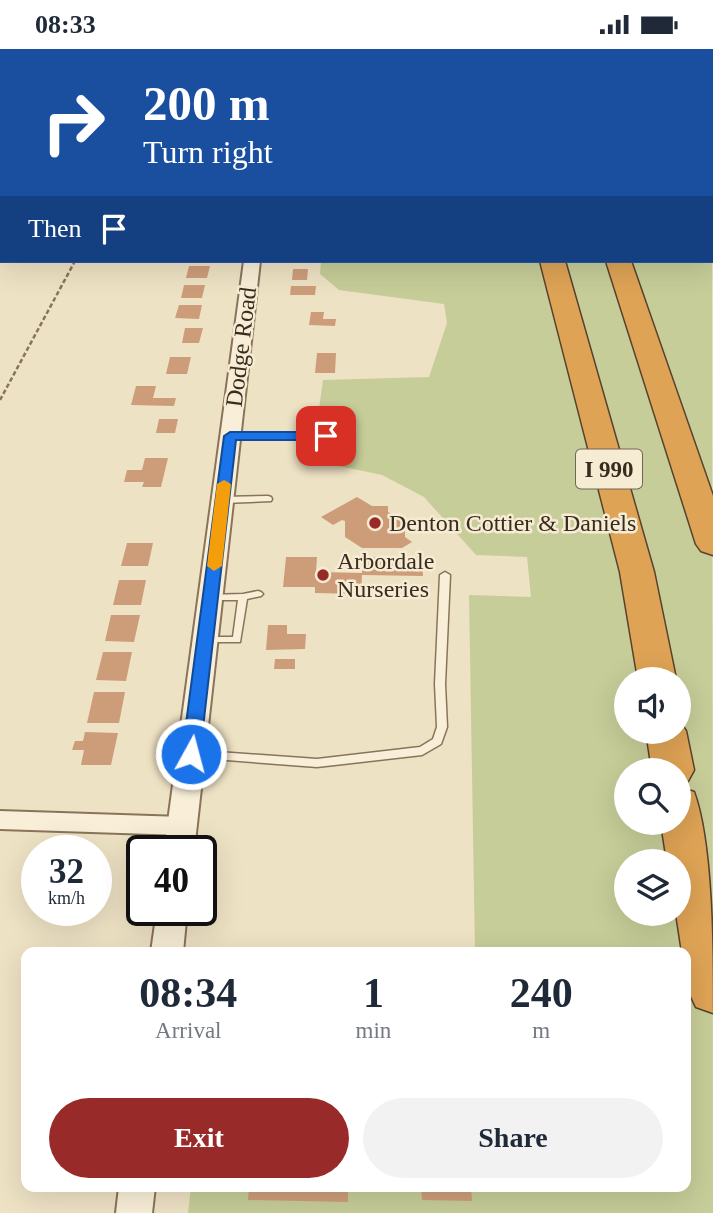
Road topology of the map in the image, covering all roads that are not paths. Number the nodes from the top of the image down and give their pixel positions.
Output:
1 (252, 263) edge
2 (544, 263) edge
3 (553, 263) edge
4 (619, 263) edge
5 (638, 263) edge
6 (564, 304) junction
7 (643, 336) junction
8 (230, 436) junction
9 (326, 436) dead end
10 (268, 499) dead end
11 (222, 500) junction
12 (713, 544) edge
13 (445, 575) dead end
14 (258, 594) dead end
15 (211, 597) junction
16 (243, 597) junction
17 (205, 640) junction
18 (655, 667) edge
19 (191, 754) junction
20 (0, 820) edge
21 (182, 826) junction
22 (181, 835) edge
23 (685, 835) edge
24 (170, 926) edge
25 (168, 947) edge
26 (713, 992) edge
27 (136, 1192) edge
28 (134, 1213) edge

1 - 8 street, Dodge Road
2 - 6 highway
3 - 6 highway, I 990
4 - 7 highway, I 990
5 - 7 highway
6 - 18 highway, I 990
7 - 12 highway, I 990
8 - 9 lane
8 - 11 street, Dodge Road
10 - 11 lane
11 - 15 street, Dodge Road
13 - 19 lane
14 - 16 lane
15 - 16 lane
15 - 17 street, Dodge Road
16 - 17 lane
17 - 19 street, Dodge Road
19 - 21 street, Dodge Road
20 - 21 street
21 - 22 street, Dodge Road
23 - 26 highway
24 - 25 street
27 - 28 street

